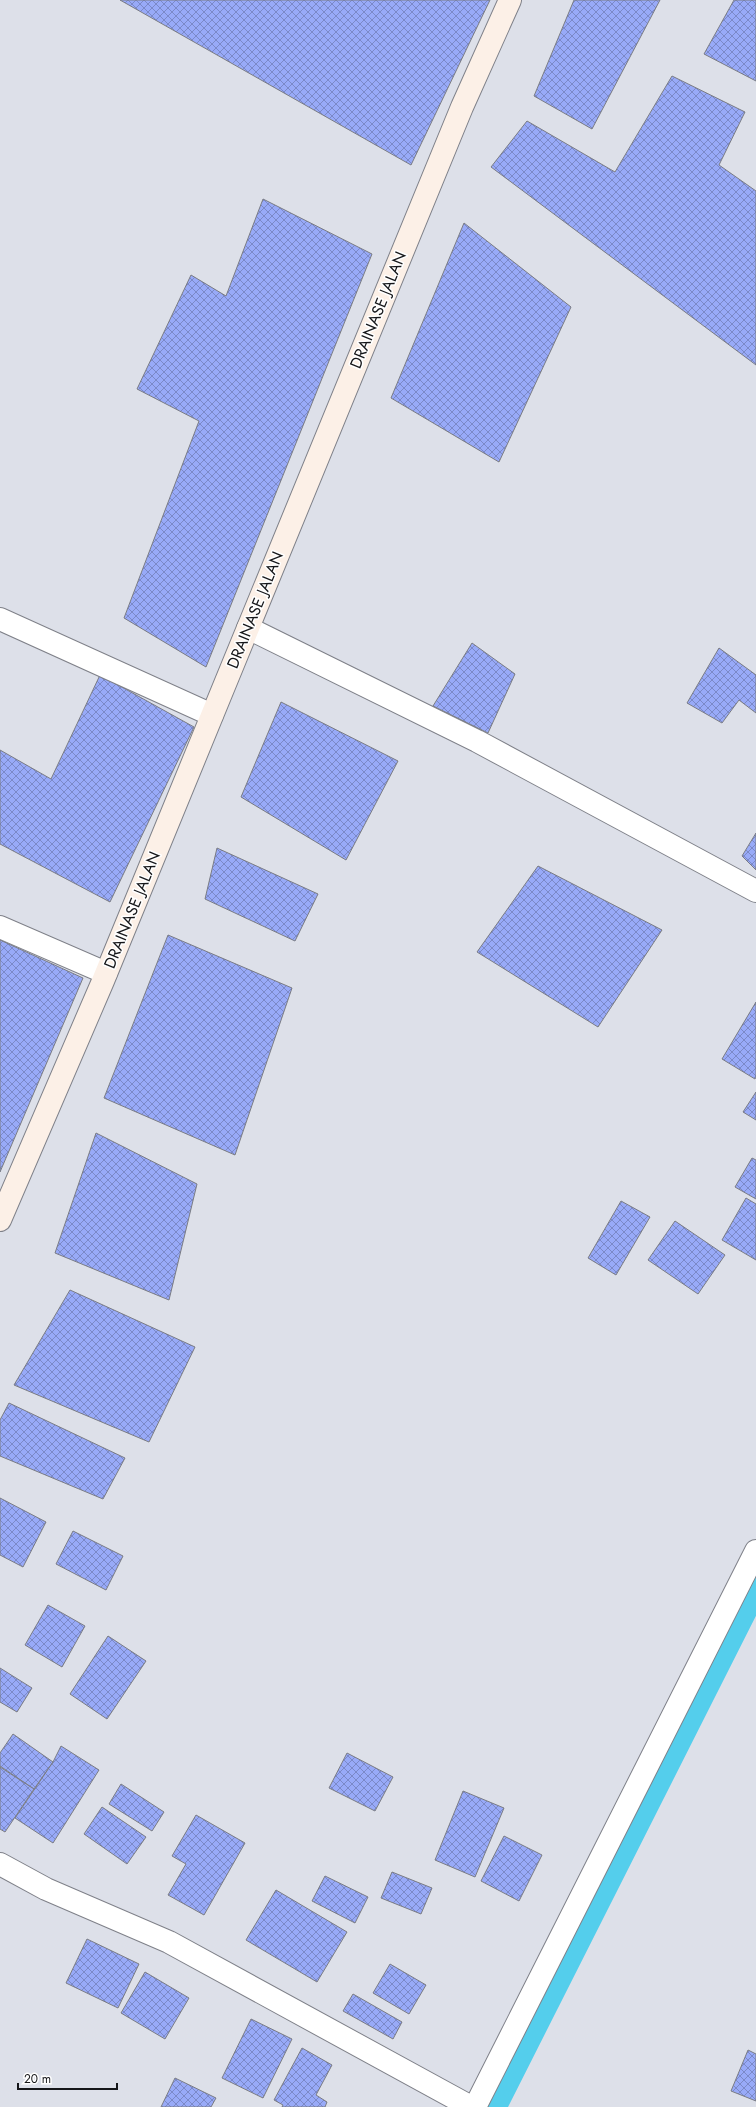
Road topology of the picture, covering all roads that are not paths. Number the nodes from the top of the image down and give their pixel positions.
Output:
1 (510, 0) edge
2 (0, 619) edge
3 (248, 628) junction
4 (212, 715) junction
5 (756, 892) edge
6 (0, 927) edge
7 (106, 973) junction
8 (0, 1220) edge
9 (756, 1550) edge
10 (0, 1864) edge
11 (471, 2107) edge
12 (475, 2107) edge

1 - 3 street, DRAINASE JALAN
2 - 4 street
3 - 4 street, DRAINASE JALAN
3 - 5 street
4 - 7 street, DRAINASE JALAN
6 - 7 street
7 - 8 street, DRAINASE JALAN
9 - 12 street
10 - 11 street

